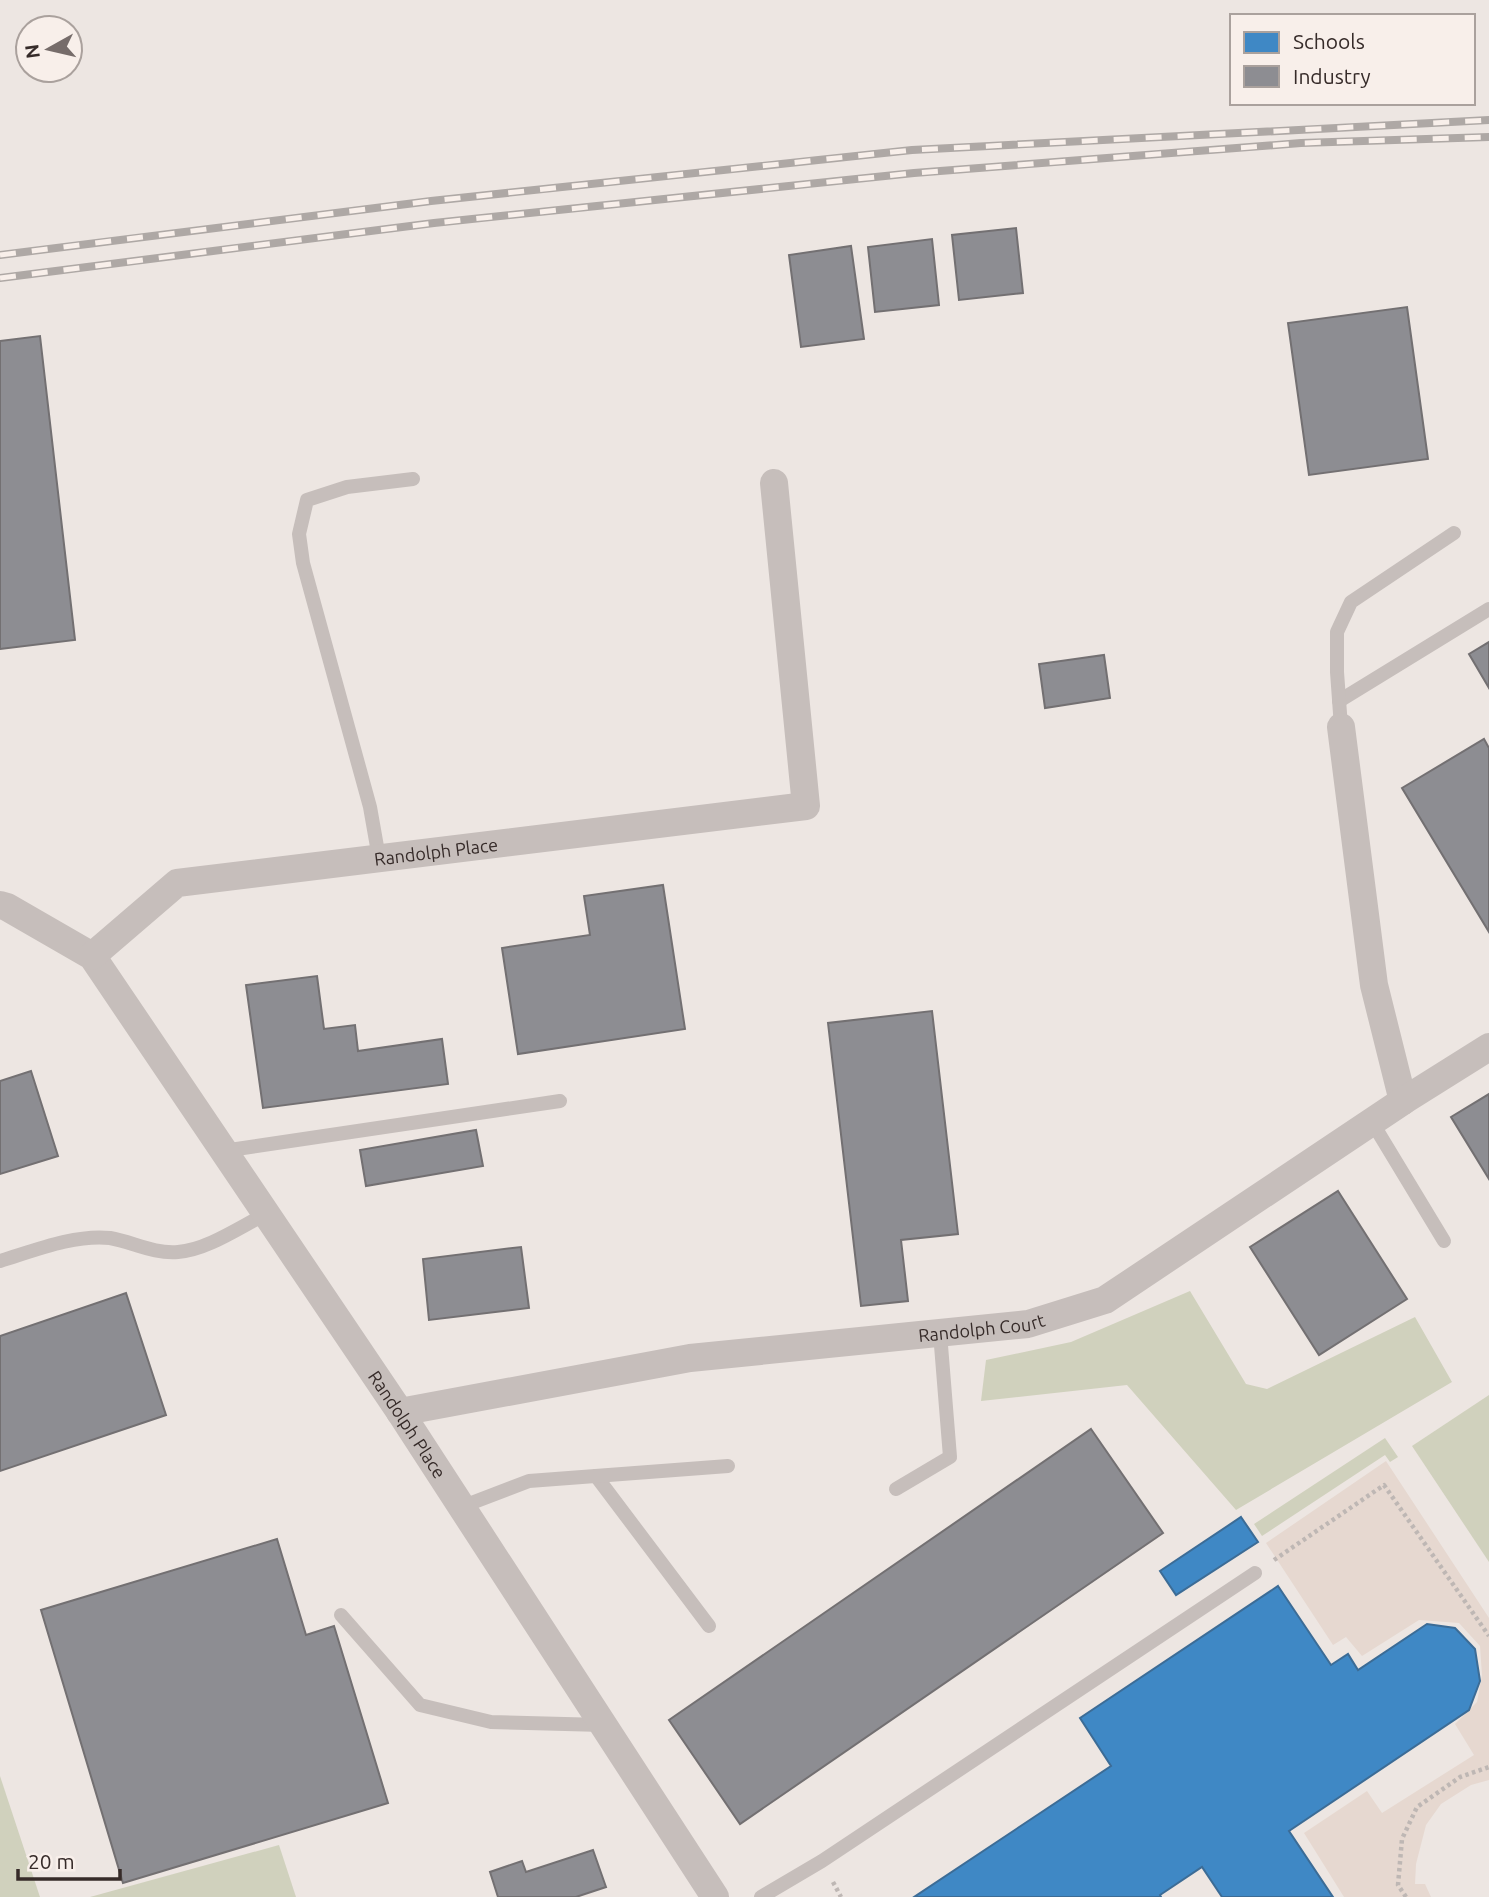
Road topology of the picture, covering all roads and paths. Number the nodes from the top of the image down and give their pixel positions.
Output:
1 (413, 479) dead end
2 (774, 483) dead end
3 (1454, 533) dead end
4 (1489, 609) edge
5 (1340, 714) junction
6 (379, 858) junction
7 (0, 905) edge
8 (92, 956) junction
9 (1489, 1047) edge
10 (560, 1101) dead end
11 (1403, 1101) junction
12 (1372, 1122) junction
13 (223, 1151) junction
14 (266, 1214) junction
15 (1444, 1241) dead end
16 (0, 1261) edge
17 (940, 1333) junction
18 (400, 1412) junction
19 (728, 1466) dead end
20 (596, 1476) junction
21 (896, 1489) dead end
22 (461, 1507) junction
23 (1255, 1573) joint
24 (341, 1615) dead end
25 (709, 1626) dead end
26 (1489, 1636) edge
27 (603, 1725) junction
28 (1489, 1767) edge
29 (715, 1897) edge
30 (761, 1897) edge
31 (1406, 1897) edge

1 - 6 lane
2 - 6 street, Randolph Place
3 - 5 lane
4 - 5 lane
5 - 11 street
6 - 8 street, Randolph Place
7 - 8 street, Randolph Place
8 - 13 street, Randolph Place
9 - 11 street, Randolph Court
10 - 13 lane
11 - 12 street, Randolph Court
12 - 15 lane
12 - 17 street, Randolph Court
13 - 14 street, Randolph Place
14 - 16 lane
14 - 18 street, Randolph Place
17 - 18 street, Randolph Court
17 - 21 lane
18 - 22 street, Randolph Place
19 - 20 lane
20 - 22 lane
20 - 25 lane
22 - 27 street, Randolph Place
23 - 26 path
23 - 30 lane
24 - 27 lane
27 - 29 street, Randolph Place
28 - 31 path

